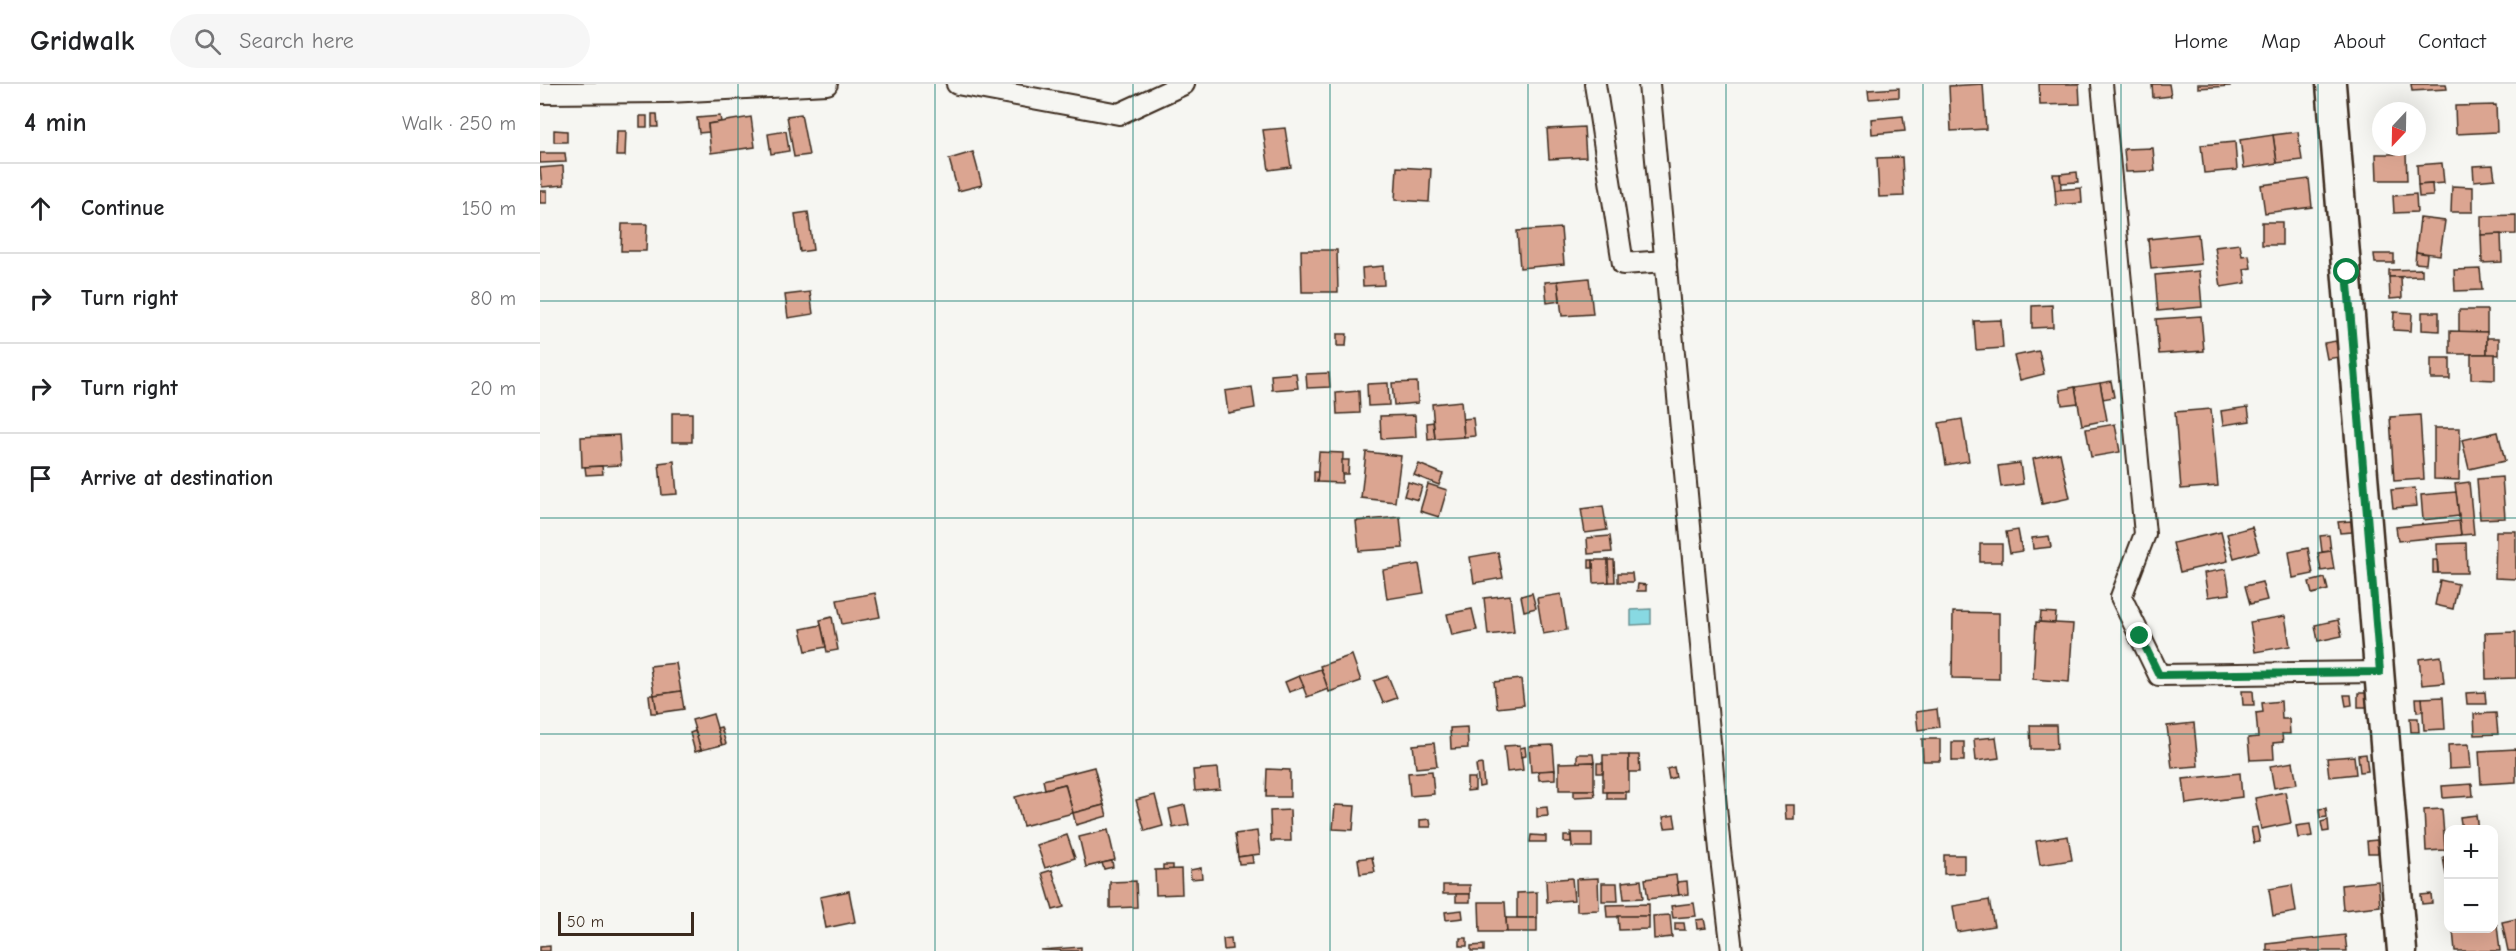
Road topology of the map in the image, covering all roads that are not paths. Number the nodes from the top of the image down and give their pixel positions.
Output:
1 (827, 84) edge
2 (957, 84) edge
3 (1184, 84) edge
4 (1595, 84) edge
5 (1649, 84) edge
6 (2102, 84) edge
7 (2331, 84) edge
8 (669, 88) edge
9 (540, 93) edge
10 (1666, 261) junction
11 (2380, 672) junction
12 (1732, 951) edge
13 (2402, 951) edge

1 - 8 street
2 - 3 street
4 - 10 street
5 - 10 street
6 - 11 street
7 - 11 street
8 - 9 street
10 - 12 street
11 - 13 street

